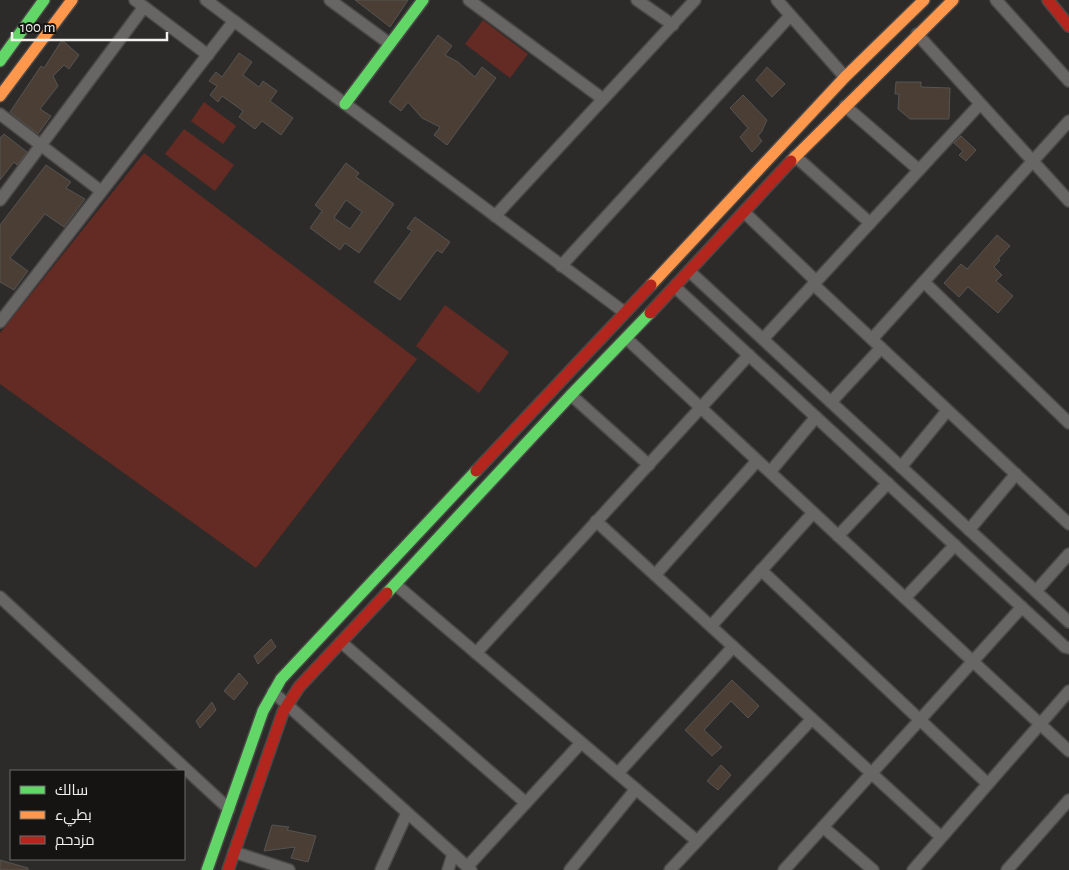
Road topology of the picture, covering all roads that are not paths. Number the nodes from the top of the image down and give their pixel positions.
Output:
1 (44, 0) edge
2 (72, 0) edge
3 (206, 0) edge
4 (330, 0) edge
5 (423, 0) edge
6 (469, 0) edge
7 (637, 0) edge
8 (695, 0) edge
9 (777, 0) edge
10 (924, 0) edge
11 (953, 0) edge
12 (996, 0) edge
13 (1048, 0) edge
14 (140, 3) edge
15 (790, 16) junction
16 (234, 21) junction
17 (672, 24) junction
18 (1069, 26) edge
19 (917, 34) junction
20 (390, 44) junction
21 (208, 55) junction
22 (0, 60) edge
23 (845, 77) junction
24 (1069, 81) edge
25 (0, 96) edge
26 (603, 99) junction
27 (345, 104) junction
28 (980, 104) junction
29 (846, 106) junction
30 (0, 114) edge
31 (1069, 121) edge
32 (41, 145) junction
33 (795, 156) junction
34 (1032, 161) junction
35 (918, 170) junction
36 (102, 191) junction
37 (0, 200) edge
38 (1069, 201) edge
39 (744, 212) junction
40 (495, 216) junction
41 (870, 223) junction
42 (706, 226) junction
43 (720, 238) junction
44 (561, 266) junction
45 (689, 271) junction
46 (924, 282) junction
47 (815, 283) junction
48 (675, 287) junction
49 (713, 294) junction
50 (699, 309) junction
51 (624, 312) junction
52 (0, 322) edge
53 (626, 338) junction
54 (763, 339) junction
55 (872, 340) junction
56 (591, 347) junction
57 (881, 348) junction
58 (749, 356) junction
59 (604, 361) junction
60 (571, 395) junction
61 (831, 402) junction
62 (701, 408) junction
63 (948, 411) junction
64 (816, 417) junction
65 (1069, 422) edge
66 (757, 460) junction
67 (649, 465) junction
68 (901, 467) junction
69 (770, 472) junction
70 (1016, 474) junction
71 (888, 483) junction
72 (813, 513) junction
73 (596, 521) junction
74 (1069, 524) edge
75 (969, 530) junction
76 (838, 536) junction
77 (954, 545) junction
78 (1069, 554) edge
79 (761, 570) junction
80 (655, 575) junction
81 (395, 584) junction
82 (1036, 591) junction
83 (0, 597) edge
84 (905, 598) junction
85 (1022, 607) junction
86 (1069, 622) edge
87 (711, 626) junction
88 (341, 642) junction
89 (733, 647) junction
90 (1069, 648) edge
91 (476, 653) junction
92 (973, 662) junction
93 (1069, 691) edge
94 (273, 692) junction
95 (286, 705) junction
96 (812, 719) junction
97 (920, 720) junction
98 (1040, 725) junction
99 (581, 743) junction
100 (1069, 751) edge
101 (618, 774) junction
102 (872, 774) junction
103 (988, 784) junction
104 (636, 790) junction
105 (1069, 800) edge
106 (526, 803) junction
107 (228, 809) junction
108 (407, 813) junction
109 (823, 827) junction
110 (941, 838) junction
111 (696, 841) junction
112 (234, 852) junction
113 (453, 854) junction
114 (469, 868) edge
115 (207, 870) edge
116 (228, 870) edge
117 (289, 870) edge
118 (381, 870) edge
119 (448, 870) edge
120 (570, 870) edge
121 (670, 870) edge
122 (784, 870) edge
123 (873, 870) edge
124 (912, 870) edge
125 (1007, 870) edge

1 - 22 street
2 - 25 street
3 - 16 street
4 - 20 street
5 - 20 street
6 - 26 street
7 - 17 street
8 - 17 street
9 - 15 street
10 - 23 street
11 - 19 street
12 - 24 street
13 - 18 street
14 - 21 street
14 - 32 street
15 - 23 street
15 - 44 street
16 - 21 street
16 - 27 street
17 - 26 street
19 - 28 street
19 - 29 street
20 - 27 street
21 - 36 street
23 - 42 street
26 - 40 street
27 - 40 street
28 - 34 street
28 - 35 street
29 - 33 street
29 - 35 street
30 - 32 street
31 - 34 street
32 - 36 street
32 - 37 street
33 - 39 street
33 - 41 street
34 - 38 street
34 - 46 street
35 - 41 street
36 - 52 street
39 - 43 street
39 - 47 street
40 - 44 street
41 - 47 street
42 - 43 street
42 - 51 street
43 - 45 street
44 - 51 street
45 - 48 street
45 - 49 street
46 - 55 street
46 - 65 street
47 - 54 street
47 - 55 street
48 - 50 street
48 - 53 street
49 - 50 street
49 - 54 street
50 - 58 street
51 - 56 street
53 - 59 street
53 - 62 street
54 - 61 street
55 - 57 street
56 - 59 street
56 - 94 street
57 - 61 street
57 - 63 street
58 - 62 street
58 - 64 street
59 - 60 street
60 - 67 street
60 - 81 street
61 - 68 street
62 - 66 street
62 - 67 street
63 - 68 street
63 - 70 street
64 - 69 street
64 - 71 street
66 - 69 street
66 - 80 street
67 - 73 street
68 - 75 street
69 - 72 street
70 - 74 street
70 - 75 street
71 - 76 street
71 - 77 street
72 - 76 street
72 - 79 street
73 - 80 street
73 - 91 street
75 - 82 street
76 - 84 street
77 - 84 street
77 - 85 street
78 - 82 street
79 - 87 street
79 - 97 street
80 - 87 street
81 - 88 street
81 - 91 street
82 - 86 street
83 - 107 street
84 - 92 street
85 - 90 street
85 - 92 street
87 - 89 street
88 - 95 street
88 - 106 street
89 - 96 street
89 - 101 street
91 - 99 street
92 - 97 street
92 - 98 street
93 - 98 street
94 - 95 street
94 - 107 street
95 - 108 street
95 - 112 street
96 - 102 street
96 - 111 street
97 - 102 street
97 - 103 street
98 - 100 street
98 - 103 street
99 - 101 street
99 - 106 street
101 - 104 street
102 - 109 street
102 - 110 street
103 - 110 street
104 - 111 street
104 - 120 street
105 - 125 street
106 - 114 street
107 - 115 street
108 - 113 street
108 - 118 street
109 - 122 street
109 - 123 street
110 - 124 street
111 - 121 street
112 - 116 street
112 - 117 street
113 - 114 street
113 - 119 street

